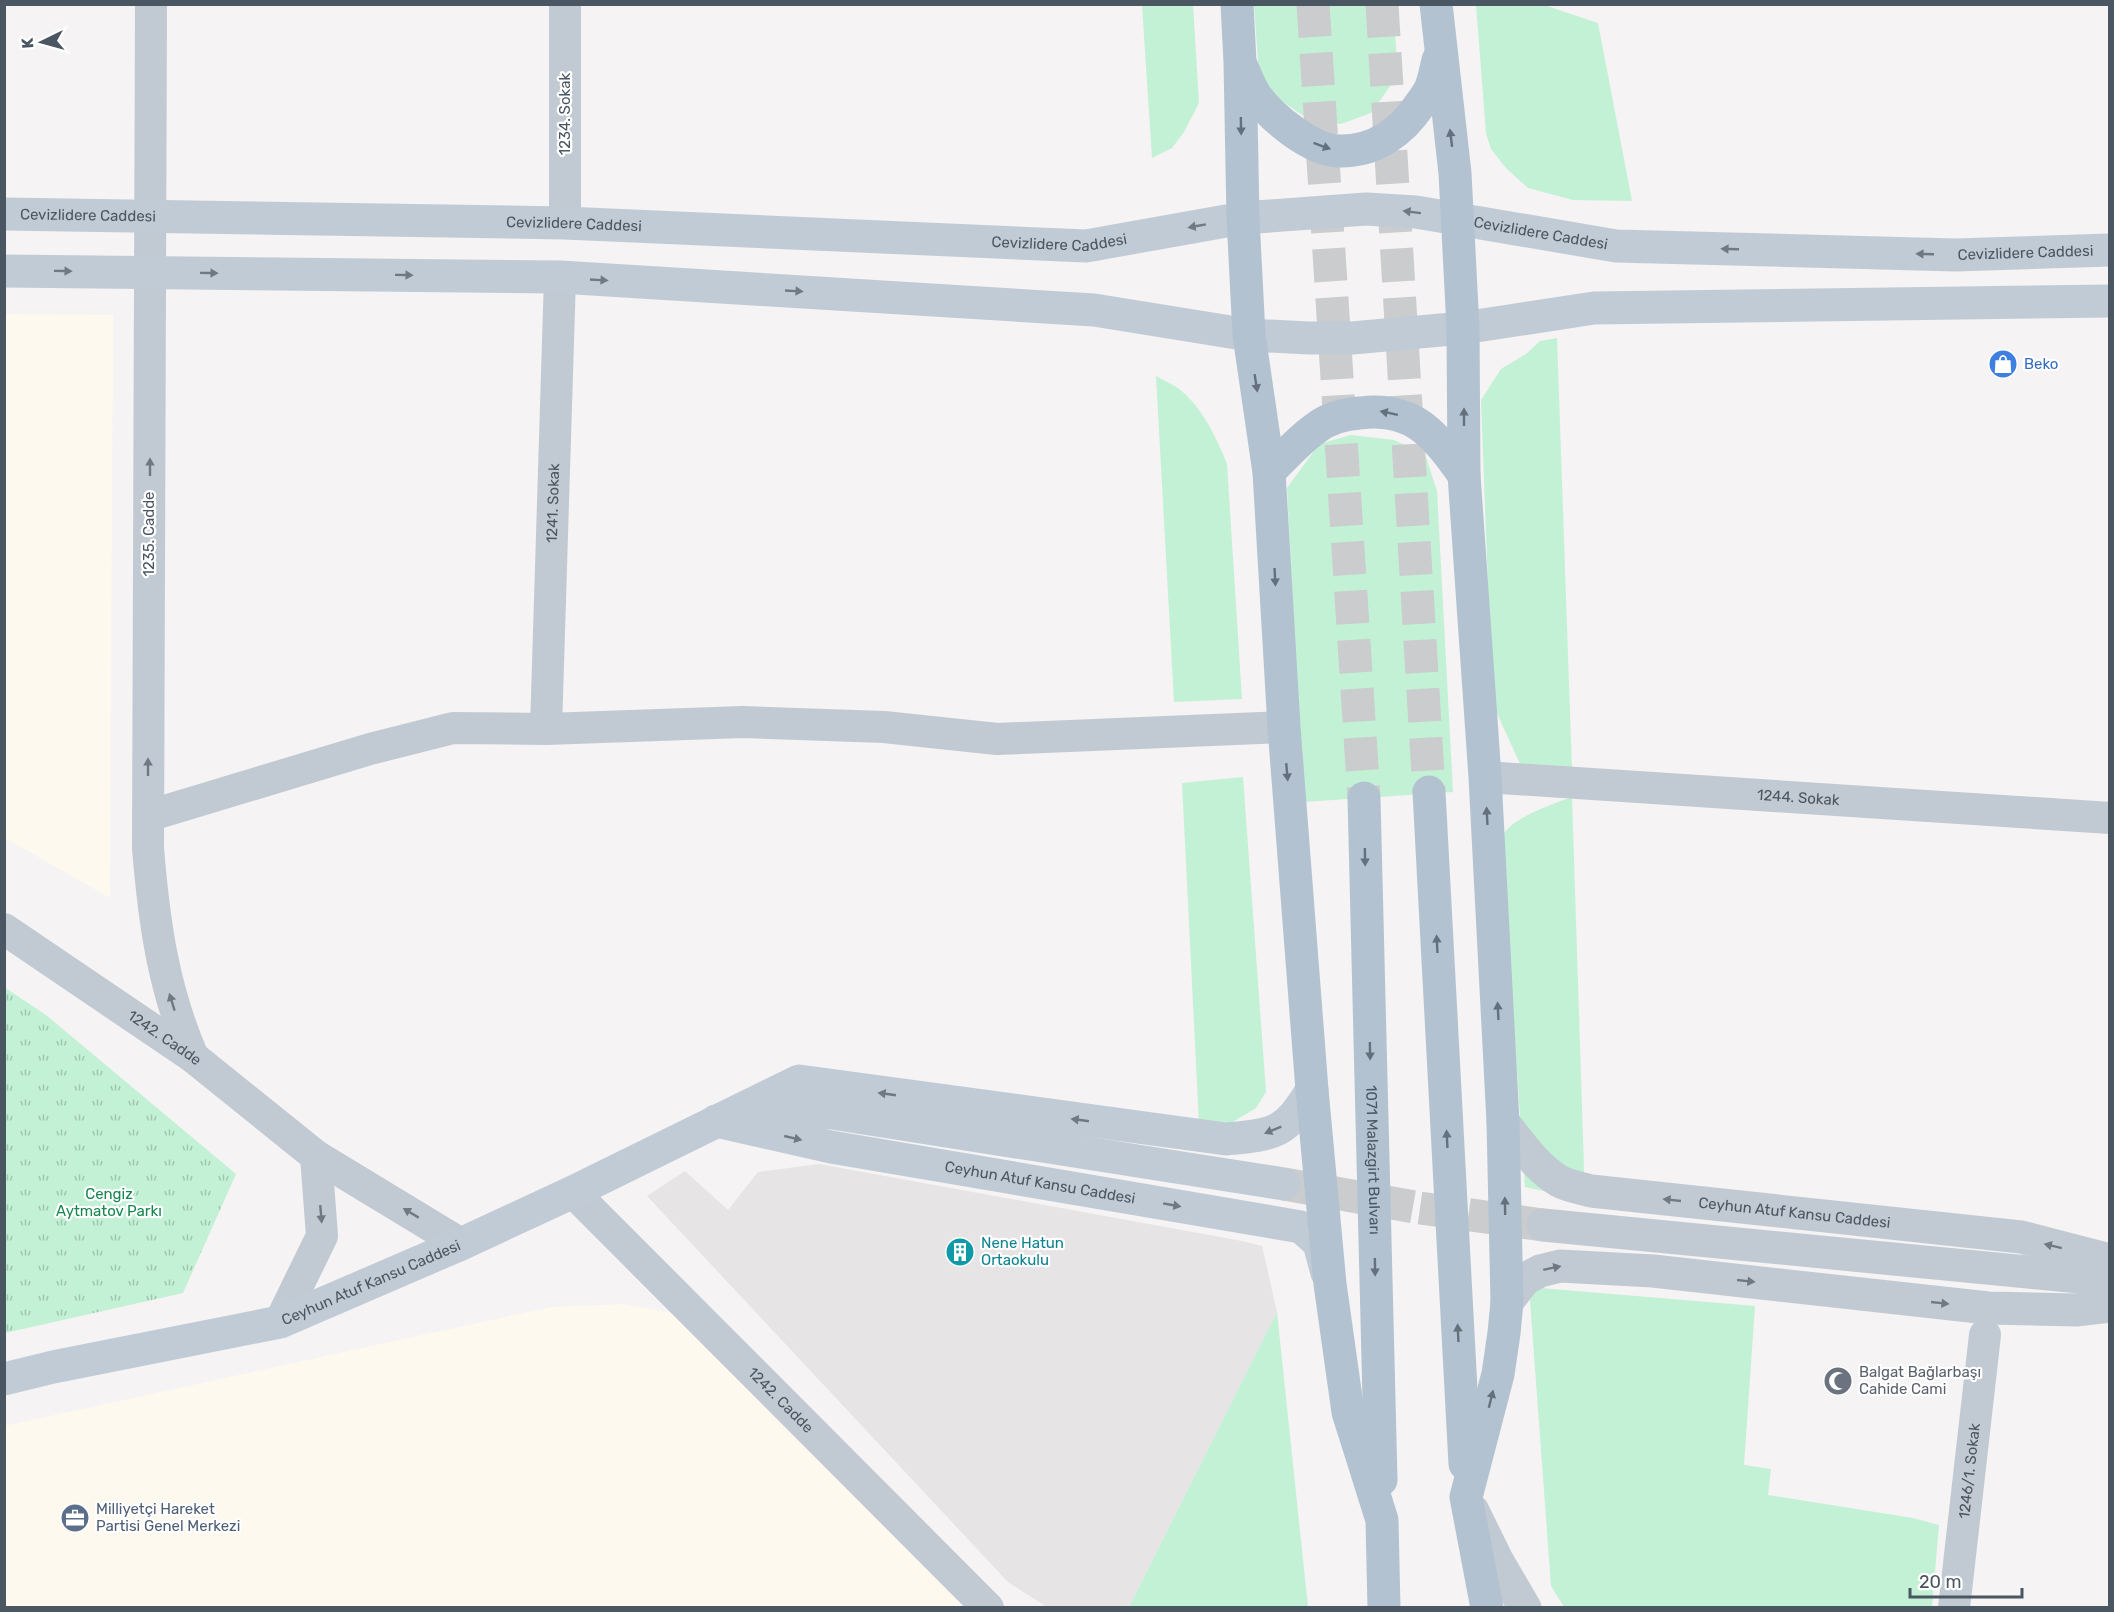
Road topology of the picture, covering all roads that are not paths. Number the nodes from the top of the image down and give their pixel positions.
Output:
1 (151, 4) edge
2 (565, 4) edge
3 (1237, 4) edge
4 (1436, 4) edge
5 (1440, 54) junction
6 (1240, 62) junction
7 (4, 214) edge
8 (149, 216) junction
9 (1243, 218) junction
10 (1457, 220) junction
11 (566, 223) junction
12 (2109, 250) edge
13 (4, 271) edge
14 (150, 272) junction
15 (560, 277) junction
16 (2109, 301) edge
17 (1463, 328) junction
18 (1249, 336) junction
19 (1269, 472) junction
20 (1464, 475) junction
21 (1284, 727) junction
22 (546, 729) junction
23 (1485, 777) junction
24 (1429, 792) tunnel mouth
25 (1364, 798) tunnel mouth
26 (148, 816) junction
27 (2109, 818) edge
28 (4, 929) edge
29 (193, 1057) junction
30 (1312, 1090) junction
31 (716, 1121) junction
32 (1503, 1122) junction
33 (316, 1156) junction
34 (1284, 1184) tunnel mouth
35 (573, 1192) junction
36 (1543, 1225) tunnel mouth
37 (461, 1244) junction
38 (2109, 1260) edge
39 (2109, 1280) edge
40 (1330, 1284) junction
41 (1507, 1302) junction
42 (2109, 1306) edge
43 (280, 1322) junction
44 (1985, 1335) dead end
45 (4, 1379) edge
46 (1466, 1497) junction
47 (1382, 1520) junction
48 (988, 1608) edge
49 (1384, 1608) edge
50 (1390, 1608) edge
51 (1472, 1608) edge
52 (1487, 1608) edge
53 (1525, 1608) edge
54 (1954, 1608) edge

1 - 8 street, 1235. Cadde
2 - 11 street, 1234. Sokak
3 - 6 main road
4 - 5 main road
6 -> 5 main road
10 -> 5 main road
6 -> 9 main road
7 - 8 main road, Cevizlidere Caddesi
8 - 11 main road, Cevizlidere Caddesi
8 - 14 street, 1235. Cadde
10 -> 9 main road, Cevizlidere Caddesi
9 -> 11 main road, Cevizlidere Caddesi
9 - 18 main road
12 -> 10 main road, Cevizlidere Caddesi
10 - 17 main road
13 -> 14 main road
14 -> 15 main road
26 -> 14 street, 1235. Cadde
15 -> 18 main road
15 - 22 street, 1241. Sokak
16 - 17 main road
17 - 18 main road
20 -> 17 main road
18 -> 19 main road
20 -> 19 main road
19 -> 21 main road
20 - 23 main road
21 - 22 street
21 -> 30 main road
22 - 26 street
23 - 27 street, 1244. Sokak
32 -> 23 main road
46 -> 24 main road
25 -> 47 main road, 1071 Malazgirt Bulvarı
29 -> 26 street, 1235. Cadde
28 - 29 street, 1242. Cadde
29 - 33 street, 1242. Cadde
30 -> 31 main road, Ceyhun Atuf Kansu Caddesi
30 - 40 main road
31 - 34 main road, Ceyhun Atuf Kansu Caddesi
31 - 35 main road, Ceyhun Atuf Kansu Caddesi
31 -> 40 main road, Ceyhun Atuf Kansu Caddesi
38 -> 32 street, Ceyhun Atuf Kansu Caddesi
41 -> 32 main road
37 -> 33 street, 1242. Cadde
33 -> 43 street
35 - 37 main road, Ceyhun Atuf Kansu Caddesi
35 - 48 street, 1242. Cadde
36 - 39 street
37 - 43 main road, Ceyhun Atuf Kansu Caddesi
40 - 47 main road
41 -> 42 street
46 -> 41 main road
43 - 45 main road, Ceyhun Atuf Kansu Caddesi
44 - 54 street, 1246/1. Sokak
46 - 51 main road
46 - 52 main road
46 - 53 street
47 - 49 main road, 1071 Malazgirt Bulvarı
47 - 50 main road, 1071 Malazgirt Bulvarı

